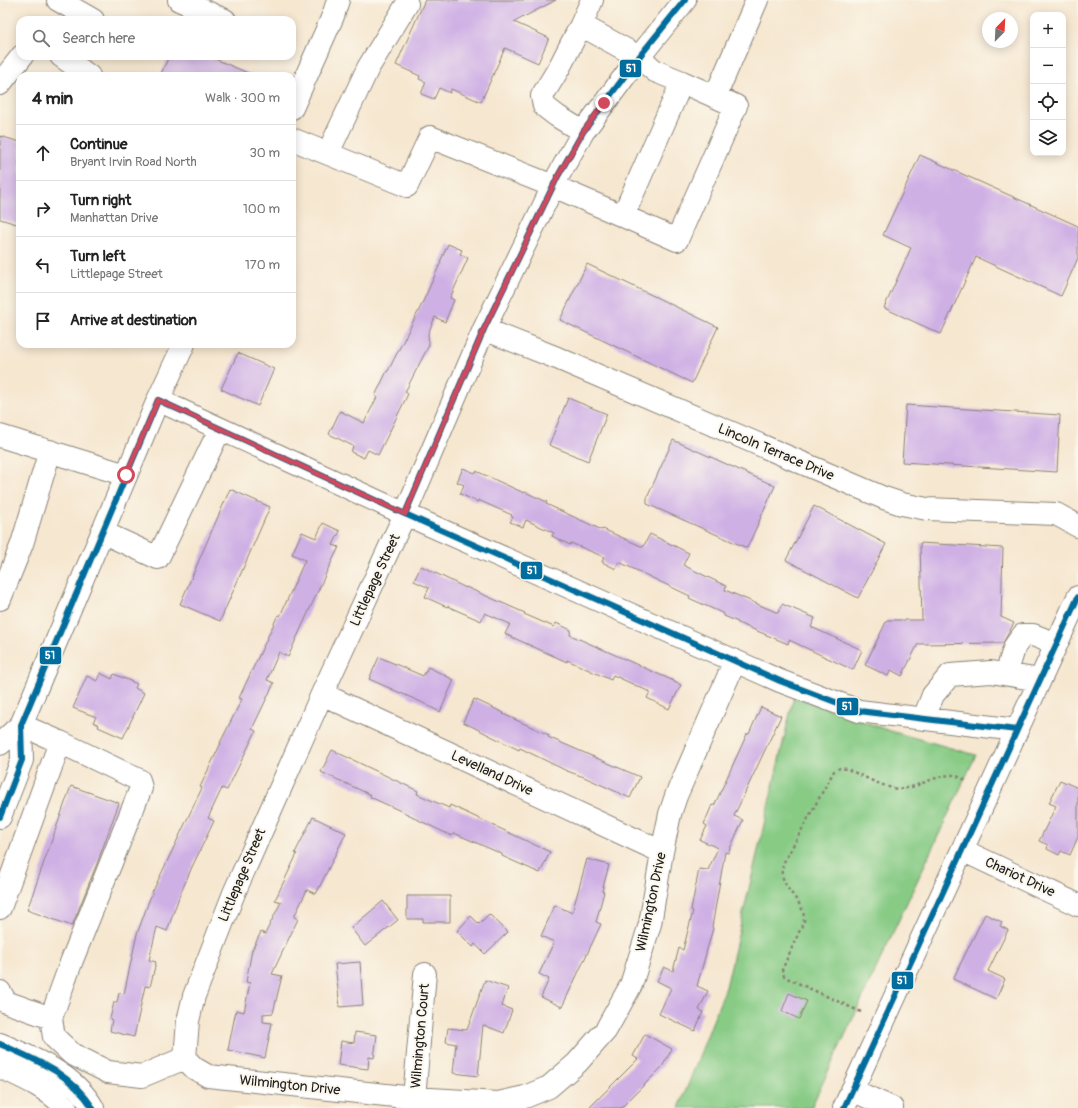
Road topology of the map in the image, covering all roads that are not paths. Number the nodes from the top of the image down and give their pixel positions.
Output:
1 (179, 0) edge
2 (338, 0) edge
3 (592, 0) edge
4 (685, 0) edge
5 (757, 0) edge
6 (407, 4) dead end
7 (65, 7) edge
8 (84, 16) edge
9 (216, 16) edge
10 (581, 25) junction
11 (639, 57) junction
12 (18, 60) edge
13 (66, 60) edge
14 (83, 72) edge
15 (682, 82) junction
16 (0, 84) edge
17 (715, 97) junction
18 (296, 99) edge
19 (583, 132) junction
20 (296, 141) edge
21 (328, 153) junction
22 (553, 186) junction
23 (623, 216) junction
24 (484, 329) junction
25 (182, 348) edge
26 (158, 400) junction
27 (220, 429) junction
28 (0, 436) edge
29 (50, 451) junction
30 (126, 475) junction
31 (405, 514) junction
32 (1078, 526) edge
33 (102, 532) junction
34 (1078, 596) edge
35 (0, 599) edge
36 (1072, 624) edge
37 (1056, 644) junction
38 (735, 661) junction
39 (1006, 674) junction
40 (1040, 680) junction
41 (322, 694) junction
42 (924, 718) junction
43 (21, 725) junction
44 (1017, 730) junction
45 (60, 742) junction
46 (0, 744) edge
47 (0, 817) edge
48 (962, 850) junction
49 (662, 852) junction
50 (1078, 905) edge
51 (0, 908) edge
52 (425, 974) dead end
53 (0, 992) edge
54 (51, 1018) junction
55 (0, 1031) edge
56 (9, 1048) edge
57 (185, 1058) junction
58 (2, 1069) edge
59 (414, 1098) junction
60 (848, 1099) edge
61 (66, 1108) edge
62 (93, 1108) edge
63 (892, 1108) edge

1 - 9 street
2 - 18 street
3 - 10 street
4 - 11 street, Littlepage Street
5 - 17 street
6 - 21 street
7 - 8 street
10 - 11 street
10 - 19 street
11 - 15 street
11 - 19 street, Littlepage Street
12 - 16 street
13 - 14 street
15 - 17 street
15 - 23 street
17 - 23 street
19 - 22 street, Littlepage Street
20 - 21 street
21 - 22 street
22 - 23 street
22 - 24 street, Littlepage Street
24 - 31 street, Littlepage Street
24 - 32 street, Lincoln Terrace Drive
25 - 26 street
26 - 27 street
26 - 30 street
27 - 31 street
27 - 33 street
28 - 29 street
29 - 30 street
29 - 35 street
30 - 33 street
31 - 38 street
31 - 41 street, Littlepage Street
33 - 43 street
34 - 36 street
36 - 37 street
37 - 39 street
37 - 40 street
38 - 42 street
38 - 49 street, Wilmington Drive
39 - 40 street
39 - 42 street
40 - 44 street
41 - 49 street, Levelland Drive
41 - 57 street, Littlepage Street
42 - 44 street
43 - 45 street
43 - 46 street
43 - 47 street
44 - 48 street
45 - 51 street
45 - 54 street
48 - 50 street, Chariot Drive
48 - 60 street
49 - 59 street, Wilmington Drive
52 - 59 street, Wilmington Court
53 - 54 street
54 - 57 street
55 - 56 street
56 - 62 street
57 - 59 street, Wilmington Drive
58 - 61 street
60 - 63 street

